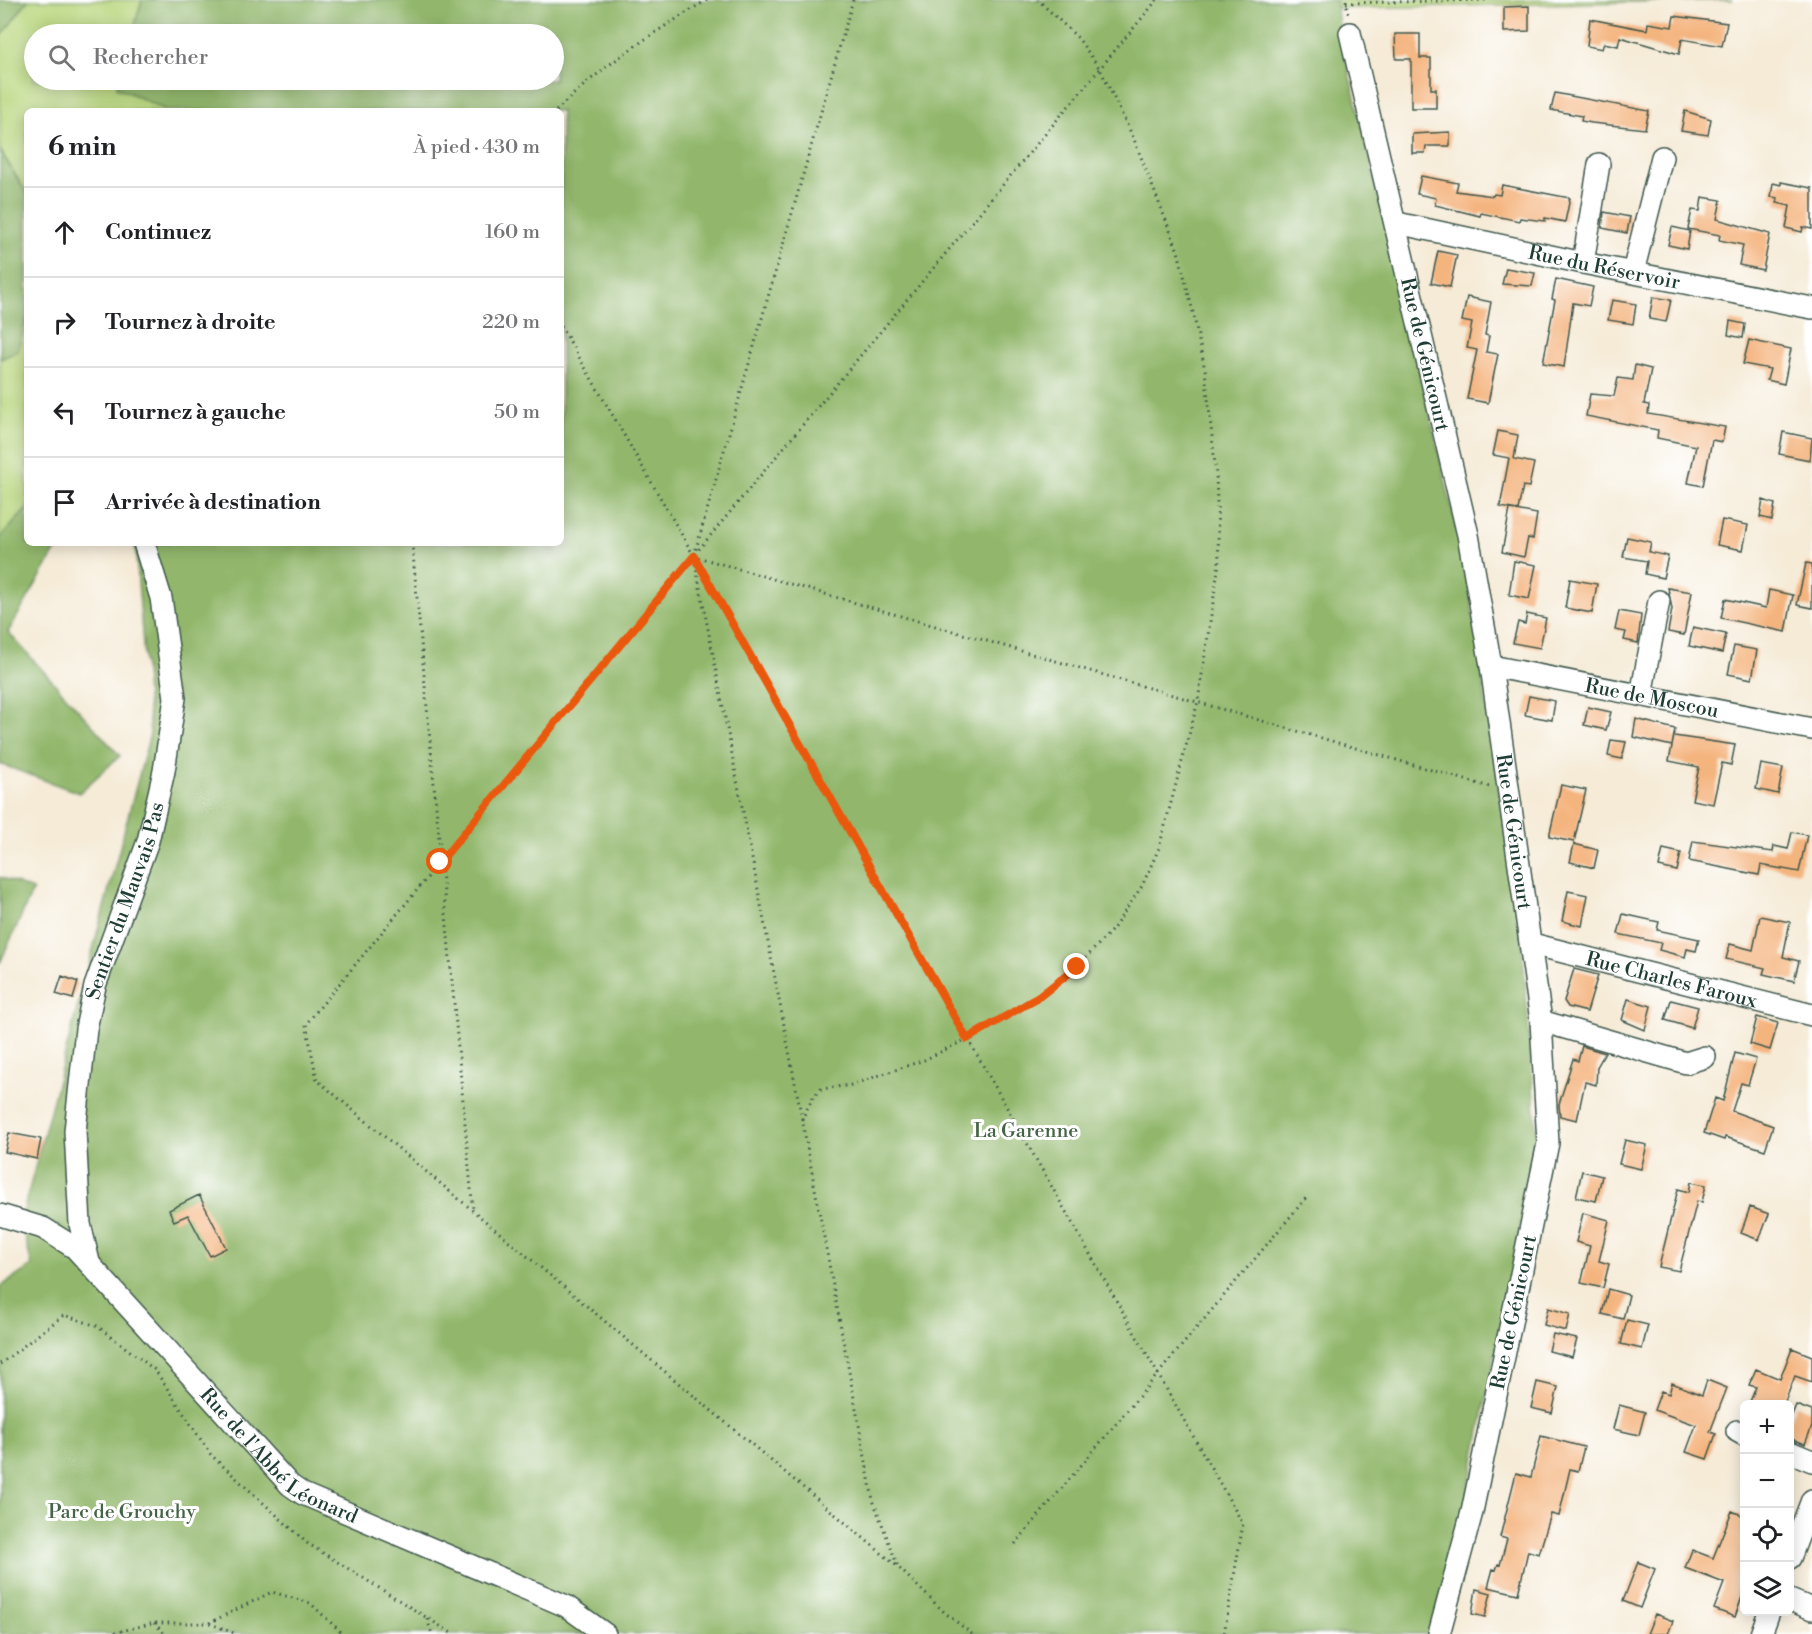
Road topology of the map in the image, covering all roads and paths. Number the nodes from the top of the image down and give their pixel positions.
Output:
1 (708, 0) edge
2 (853, 0) edge
3 (1038, 0) edge
4 (1157, 0) edge
5 (1488, 0) edge
6 (1346, 3) dead end
7 (1350, 33) dead end
8 (1100, 69) junction
9 (559, 108) edge
10 (1662, 157) dead end
11 (1599, 164) dead end
12 (1396, 223) junction
13 (1583, 264) junction
14 (1633, 272) junction
15 (1812, 308) edge
16 (564, 331) edge
17 (145, 546) edge
18 (412, 546) edge
19 (694, 556) junction
20 (1659, 601) dead end
21 (1491, 666) junction
22 (1641, 695) junction
23 (1198, 701) junction
24 (1812, 729) edge
25 (1494, 788) dead end
26 (440, 862) junction
27 (1532, 944) junction
28 (1812, 1015) edge
29 (1541, 1021) junction
30 (967, 1039) junction
31 (1705, 1057) dead end
32 (802, 1119) junction
33 (1306, 1198) dead end
34 (474, 1212) junction
35 (0, 1215) edge
36 (89, 1262) junction
37 (0, 1364) edge
38 (1159, 1374) junction
39 (1794, 1454) edge
40 (1812, 1461) edge
41 (1812, 1500) edge
42 (1015, 1544) dead end
43 (1794, 1547) edge
44 (898, 1566) junction
45 (1794, 1602) edge
46 (1812, 1609) edge
47 (1767, 1616) edge
48 (426, 1617) junction
49 (154, 1623) junction
50 (209, 1623) junction
51 (109, 1634) edge
52 (165, 1634) edge
53 (236, 1634) edge
54 (343, 1634) edge
55 (432, 1634) edge
56 (453, 1634) edge
57 (604, 1634) edge
58 (972, 1634) edge
59 (1224, 1634) edge
60 (1439, 1634) edge
61 (1761, 1634) edge

1 - 9 path
2 - 19 path
3 - 8 path
4 - 8 path
5 - 6 path
7 - 12 street, Rue de Génicourt
8 - 19 path
8 - 23 path
10 - 14 street
11 - 13 street
12 - 13 street, Rue du Réservoir
12 - 21 street, Rue de Génicourt
13 - 14 street, Rue du Réservoir
14 - 15 street, Rue du Réservoir
16 - 19 path
17 - 36 street, Sentier du Mauvais Pas
18 - 26 path
19 - 23 path
19 - 26 path
19 - 30 path
19 - 32 path
20 - 22 street
21 - 22 street, Rue de Moscou
21 - 27 street, Rue de Génicourt
22 - 24 street, Rue de Moscou
23 - 25 path
23 - 30 path
26 - 34 path
26 - 34 path
27 - 28 street, Rue Charles Faroux
27 - 29 street, Rue de Génicourt
29 - 31 street
29 - 60 street, Rue de Génicourt
30 - 32 path
30 - 38 path
32 - 44 path
33 - 38 path
34 - 44 path
35 - 36 street, Rue de l'Abbé Léonard
36 - 57 street, Rue de l'Abbé Léonard
37 - 48 path
38 - 42 path
38 - 59 path
39 - 40 street
41 - 43 street
44 - 58 path
45 - 46 street
47 - 61 street
48 - 55 path
48 - 56 path
49 - 50 path
49 - 51 path
49 - 52 path
50 - 53 path
50 - 54 path

